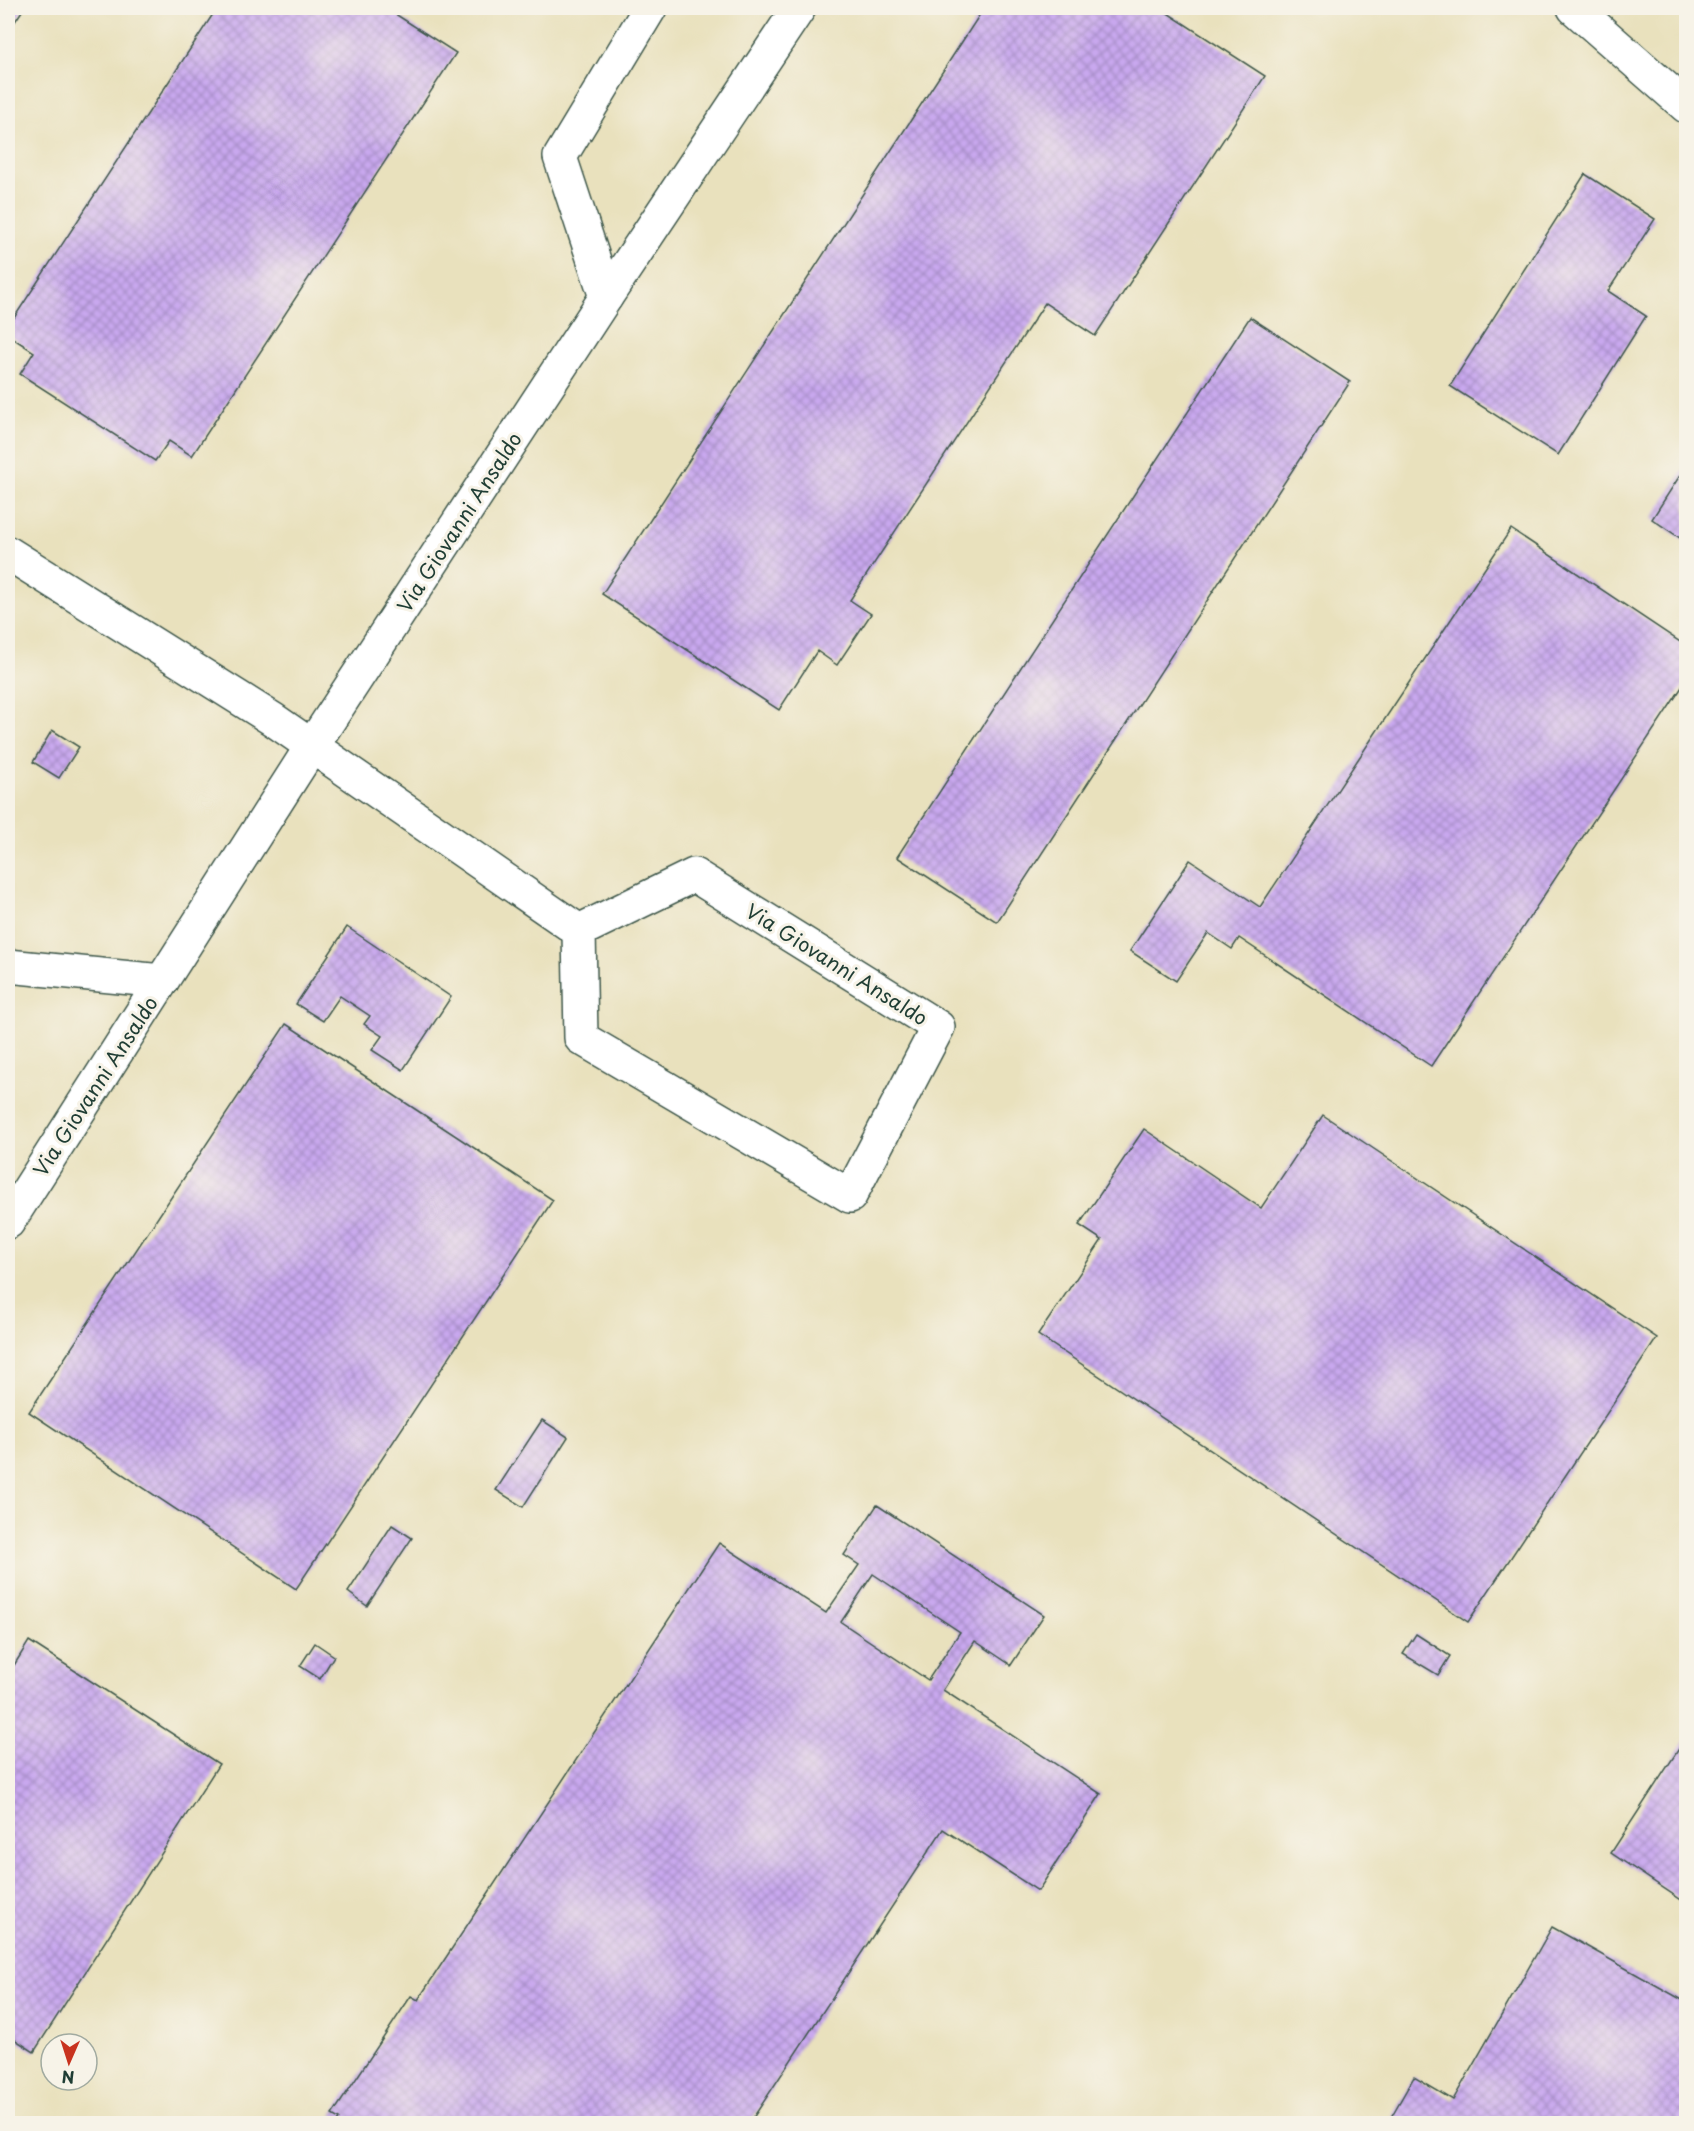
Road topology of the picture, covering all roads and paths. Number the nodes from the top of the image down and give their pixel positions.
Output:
1 (650, 8) edge
2 (799, 8) edge
3 (1574, 8) edge
4 (1686, 106) edge
5 (606, 297) junction
6 (8, 553) edge
7 (312, 746) junction
8 (579, 932) junction
9 (8, 966) edge
10 (162, 981) junction
11 (8, 1222) edge

1 - 5 street
2 - 5 street, Via Giovanni Ansaldo
3 - 4 street
5 - 7 street, Via Giovanni Ansaldo
6 - 7 street
7 - 8 street
7 - 10 street, Via Giovanni Ansaldo
8 - 8 street, Via Giovanni Ansaldo
9 - 10 street, Via Giovanni Ansaldo
10 - 11 street, Via Giovanni Ansaldo

